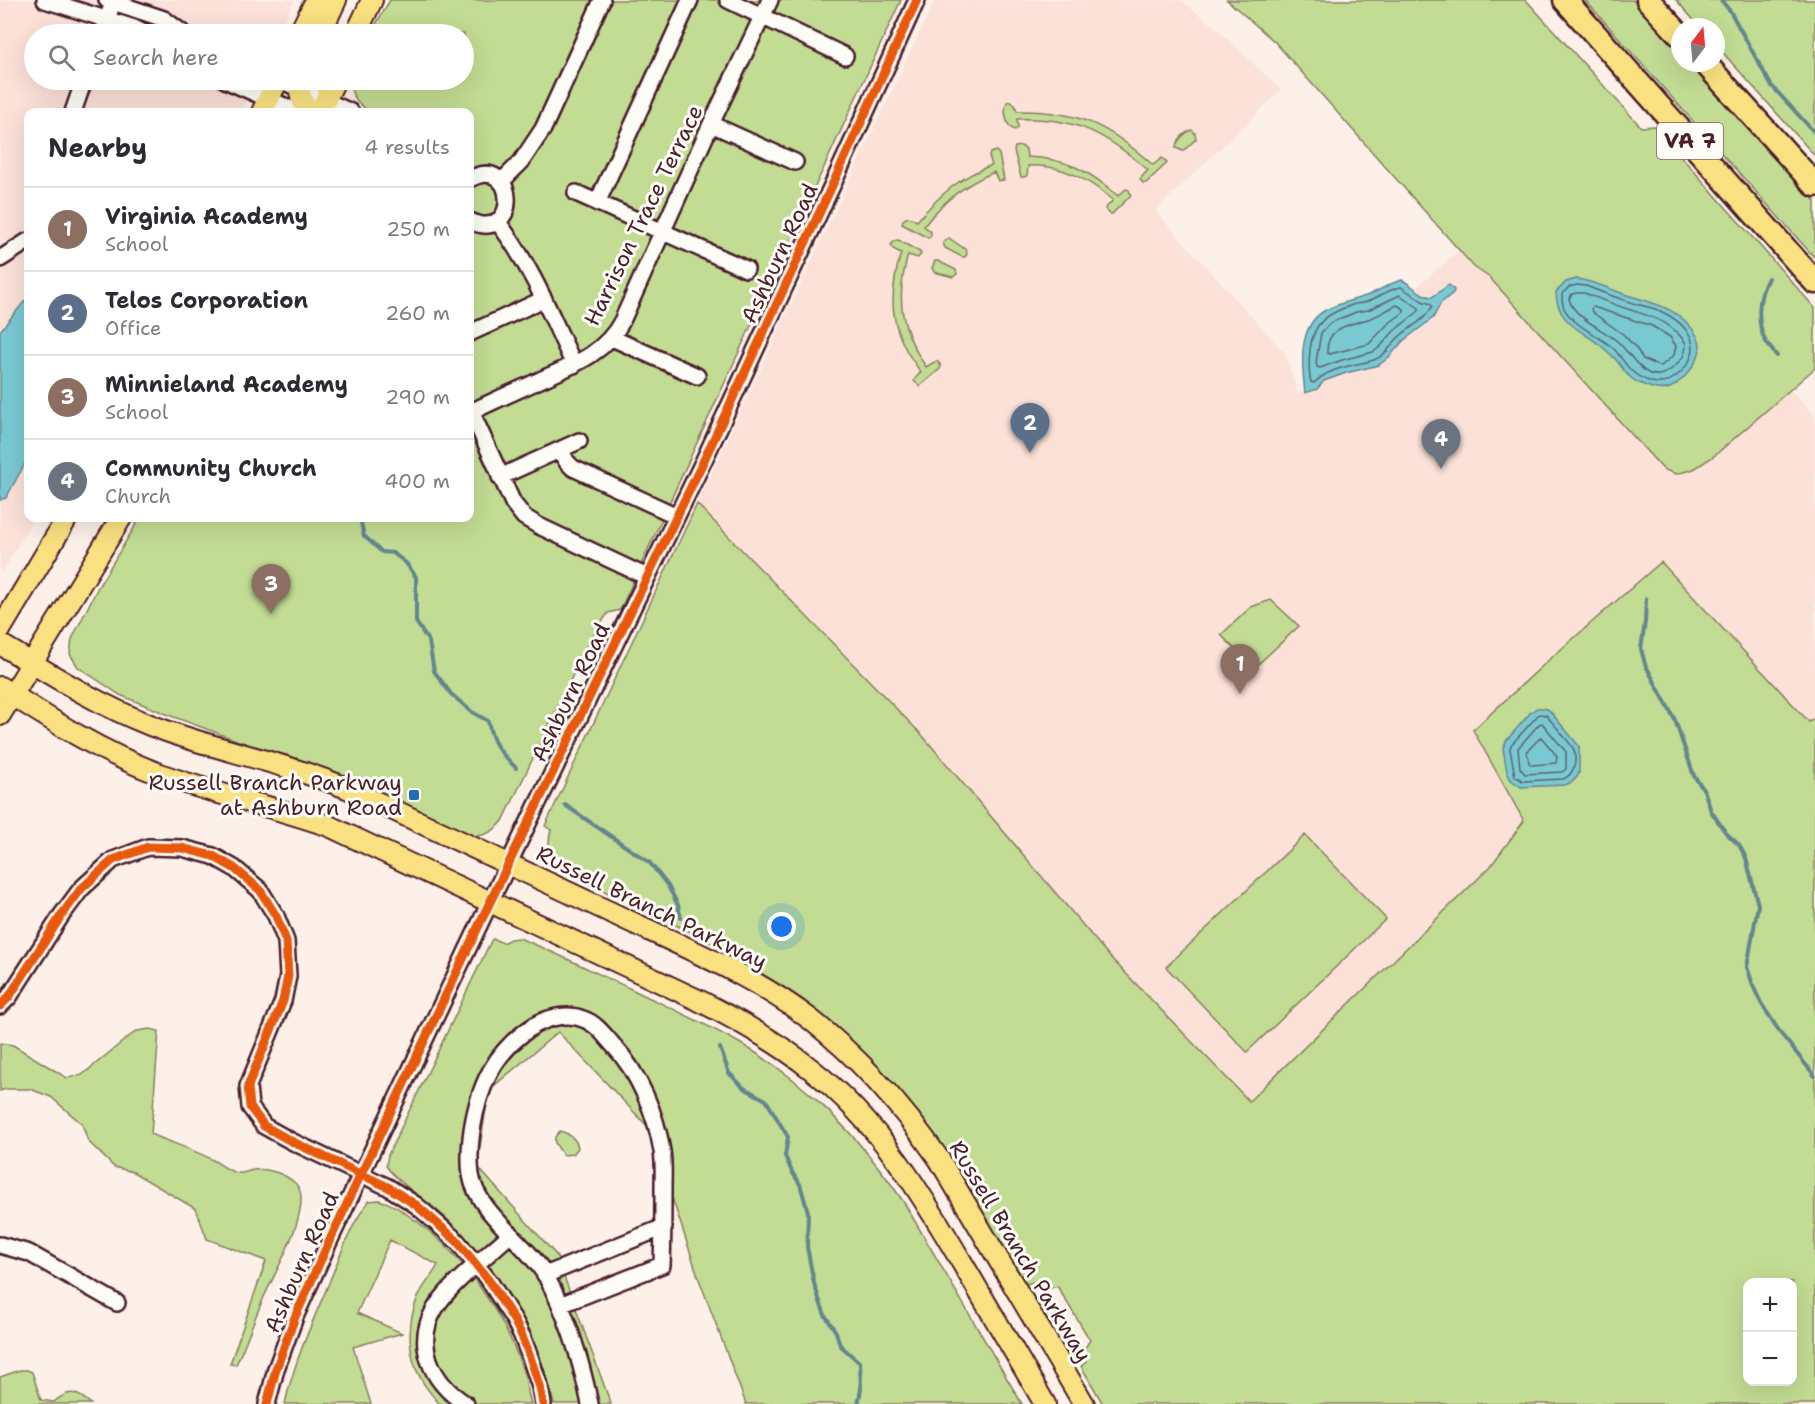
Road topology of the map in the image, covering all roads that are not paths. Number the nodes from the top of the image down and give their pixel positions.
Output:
1 (45, 0) edge
2 (316, 0) edge
3 (336, 0) edge
4 (372, 0) edge
5 (602, 0) edge
6 (690, 0) edge
7 (728, 0) edge
8 (770, 0) edge
9 (917, 0) edge
10 (1564, 0) edge
11 (1648, 0) edge
12 (112, 1) edge
13 (761, 18) junction
14 (107, 19) junction
15 (105, 24) edge
16 (122, 24) edge
17 (171, 24) edge
18 (304, 24) edge
19 (325, 24) edge
20 (361, 24) edge
21 (1671, 25) edge
22 (845, 56) dead end
23 (1713, 72) edge
24 (80, 90) edge
25 (240, 90) edge
26 (274, 90) edge
27 (301, 90) edge
28 (306, 90) edge
29 (330, 90) edge
30 (265, 106) edge
31 (323, 106) edge
32 (74, 108) edge
33 (306, 108) edge
34 (711, 124) junction
35 (795, 162) dead end
36 (474, 177) edge
37 (501, 182) junction
38 (1815, 185) edge
39 (576, 193) dead end
40 (597, 203) junction
41 (497, 221) junction
42 (474, 222) edge
43 (662, 231) junction
44 (24, 244) edge
45 (0, 259) edge
46 (746, 270) dead end
47 (1815, 282) edge
48 (544, 299) junction
49 (474, 331) edge
50 (612, 338) junction
51 (574, 365) junction
52 (696, 376) dead end
53 (474, 408) edge
54 (474, 419) edge
55 (579, 441) dead end
56 (560, 450) junction
57 (500, 477) junction
58 (677, 516) junction
59 (65, 522) edge
60 (119, 522) edge
61 (647, 577) junction
62 (0, 630) edge
63 (0, 644) edge
64 (33, 664) junction
65 (6, 691) edge
66 (0, 715) edge
67 (508, 864) junction
68 (490, 902) junction
69 (0, 1006) edge
70 (362, 1174) junction
71 (664, 1227) junction
72 (511, 1234) junction
73 (0, 1245) edge
74 (476, 1265) junction
75 (545, 1275) junction
76 (117, 1303) dead end
77 (560, 1305) junction
78 (267, 1404) edge
79 (466, 1404) edge
80 (542, 1404) edge
81 (590, 1404) edge
82 (1045, 1404) edge
83 (1084, 1404) edge

1 - 14 street
2 - 18 main road
3 - 19 main road
4 - 20 main road
5 - 37 street
6 - 40 street
7 - 13 street
8 - 13 street, Harrison Trace Terrace
9 - 58 street, Ashburn Road
10 - 47 highway, VA 7
11 - 21 highway
12 - 14 street
12 - 17 street
13 - 22 street
13 - 34 street, Harrison Trace Terrace
14 - 15 street
14 - 16 street
23 - 38 highway, VA 7
24 - 32 street
25 - 30 street
26 - 30 main road
27 - 33 main road
28 - 31 street
29 - 31 main road
34 - 35 street
34 - 43 street, Harrison Trace Terrace
36 - 37 street
37 - 41 street
39 - 40 street
40 - 43 street
41 - 42 street
41 - 48 street
43 - 46 street
43 - 50 street, Harrison Trace Terrace
44 - 45 street
48 - 49 street
48 - 51 street
50 - 51 street, Harrison Trace Terrace
50 - 52 street
51 - 53 street, Harrison Trace Terrace
54 - 57 street
55 - 56 street
56 - 57 street
56 - 58 street
57 - 61 street
58 - 61 street, Ashburn Road
59 - 62 main road
60 - 64 main road
61 - 67 street, Ashburn Road
63 - 64 main road, Russell Branch Parkway
64 - 65 main road
64 - 67 main road, Russell Branch Parkway
65 - 66 main road
65 - 68 main road
67 - 68 street, Ashburn Road
67 - 83 main road, Russell Branch Parkway
68 - 70 street, Ashburn Road
68 - 82 main road
69 - 70 street
70 - 74 street
70 - 78 street, Ashburn Road
71 - 72 street
71 - 75 street
71 - 77 street
72 - 74 street
72 - 75 street
73 - 76 street
74 - 79 street
74 - 80 street
75 - 77 street
77 - 81 street

